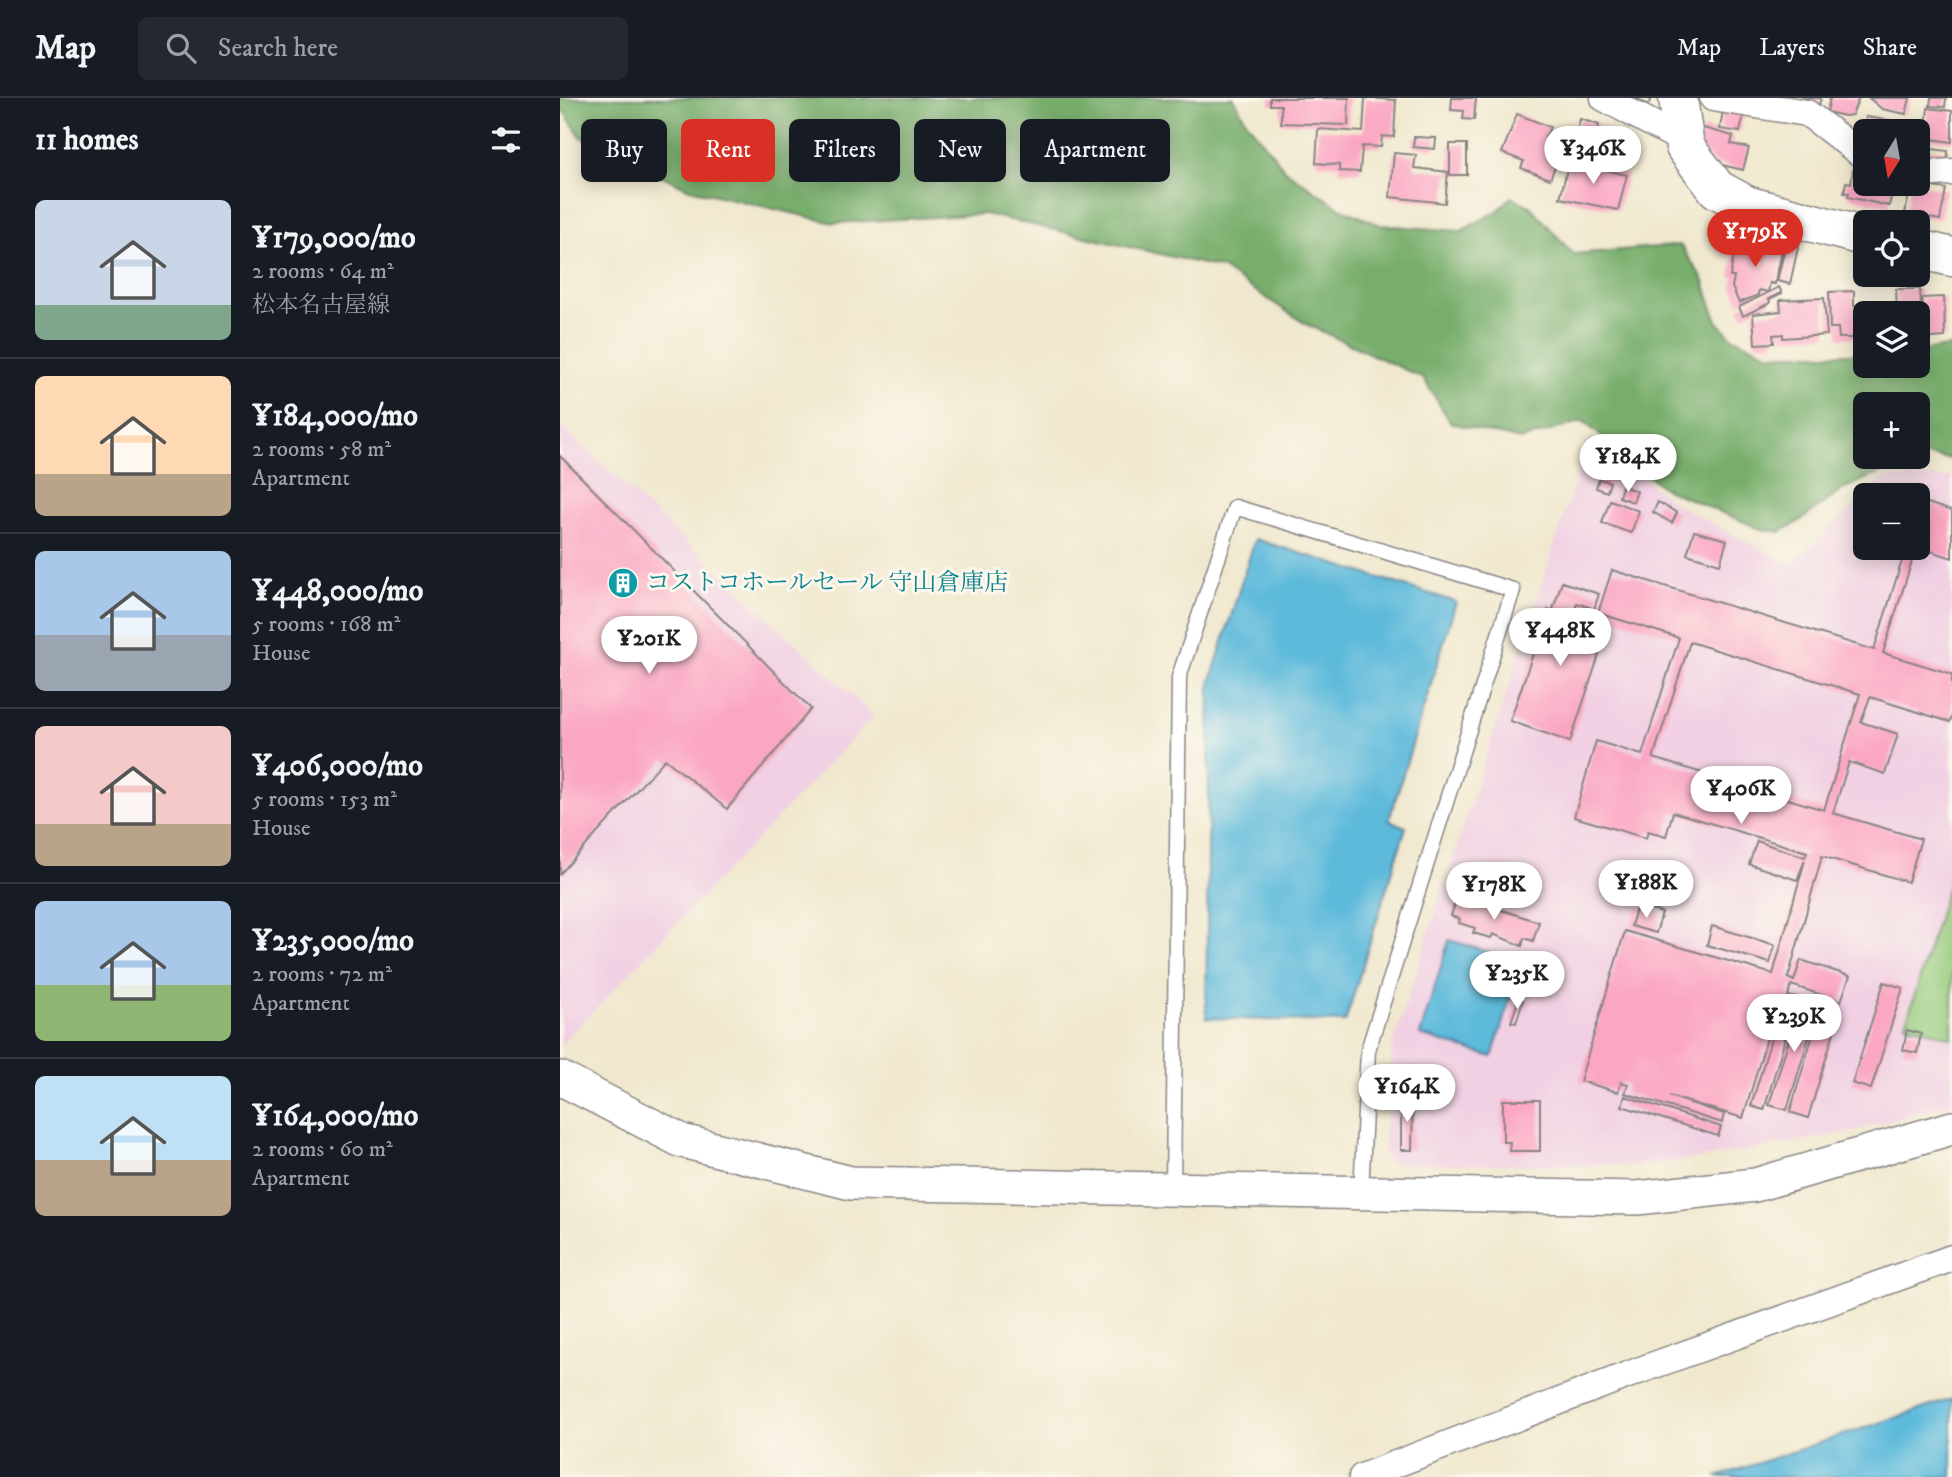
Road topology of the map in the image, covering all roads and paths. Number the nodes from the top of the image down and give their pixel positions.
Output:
1 (1604, 98) edge
2 (1678, 98) edge
3 (1713, 98) edge
4 (1684, 141) junction
5 (1853, 148) edge
6 (1952, 172) edge
7 (1930, 173) edge
8 (1853, 234) edge
9 (1930, 252) edge
10 (1952, 257) edge
11 (560, 1078) edge
12 (1952, 1128) edge
13 (1173, 1190) junction
14 (1360, 1194) junction
15 (1952, 1258) edge
16 (1362, 1477) edge

1 - 4 street
2 - 4 main road
3 - 5 street
4 - 8 main road
6 - 7 street
9 - 10 main road
11 - 13 street
12 - 14 street
13 - 14 street
13 - 14 lane
15 - 16 street

